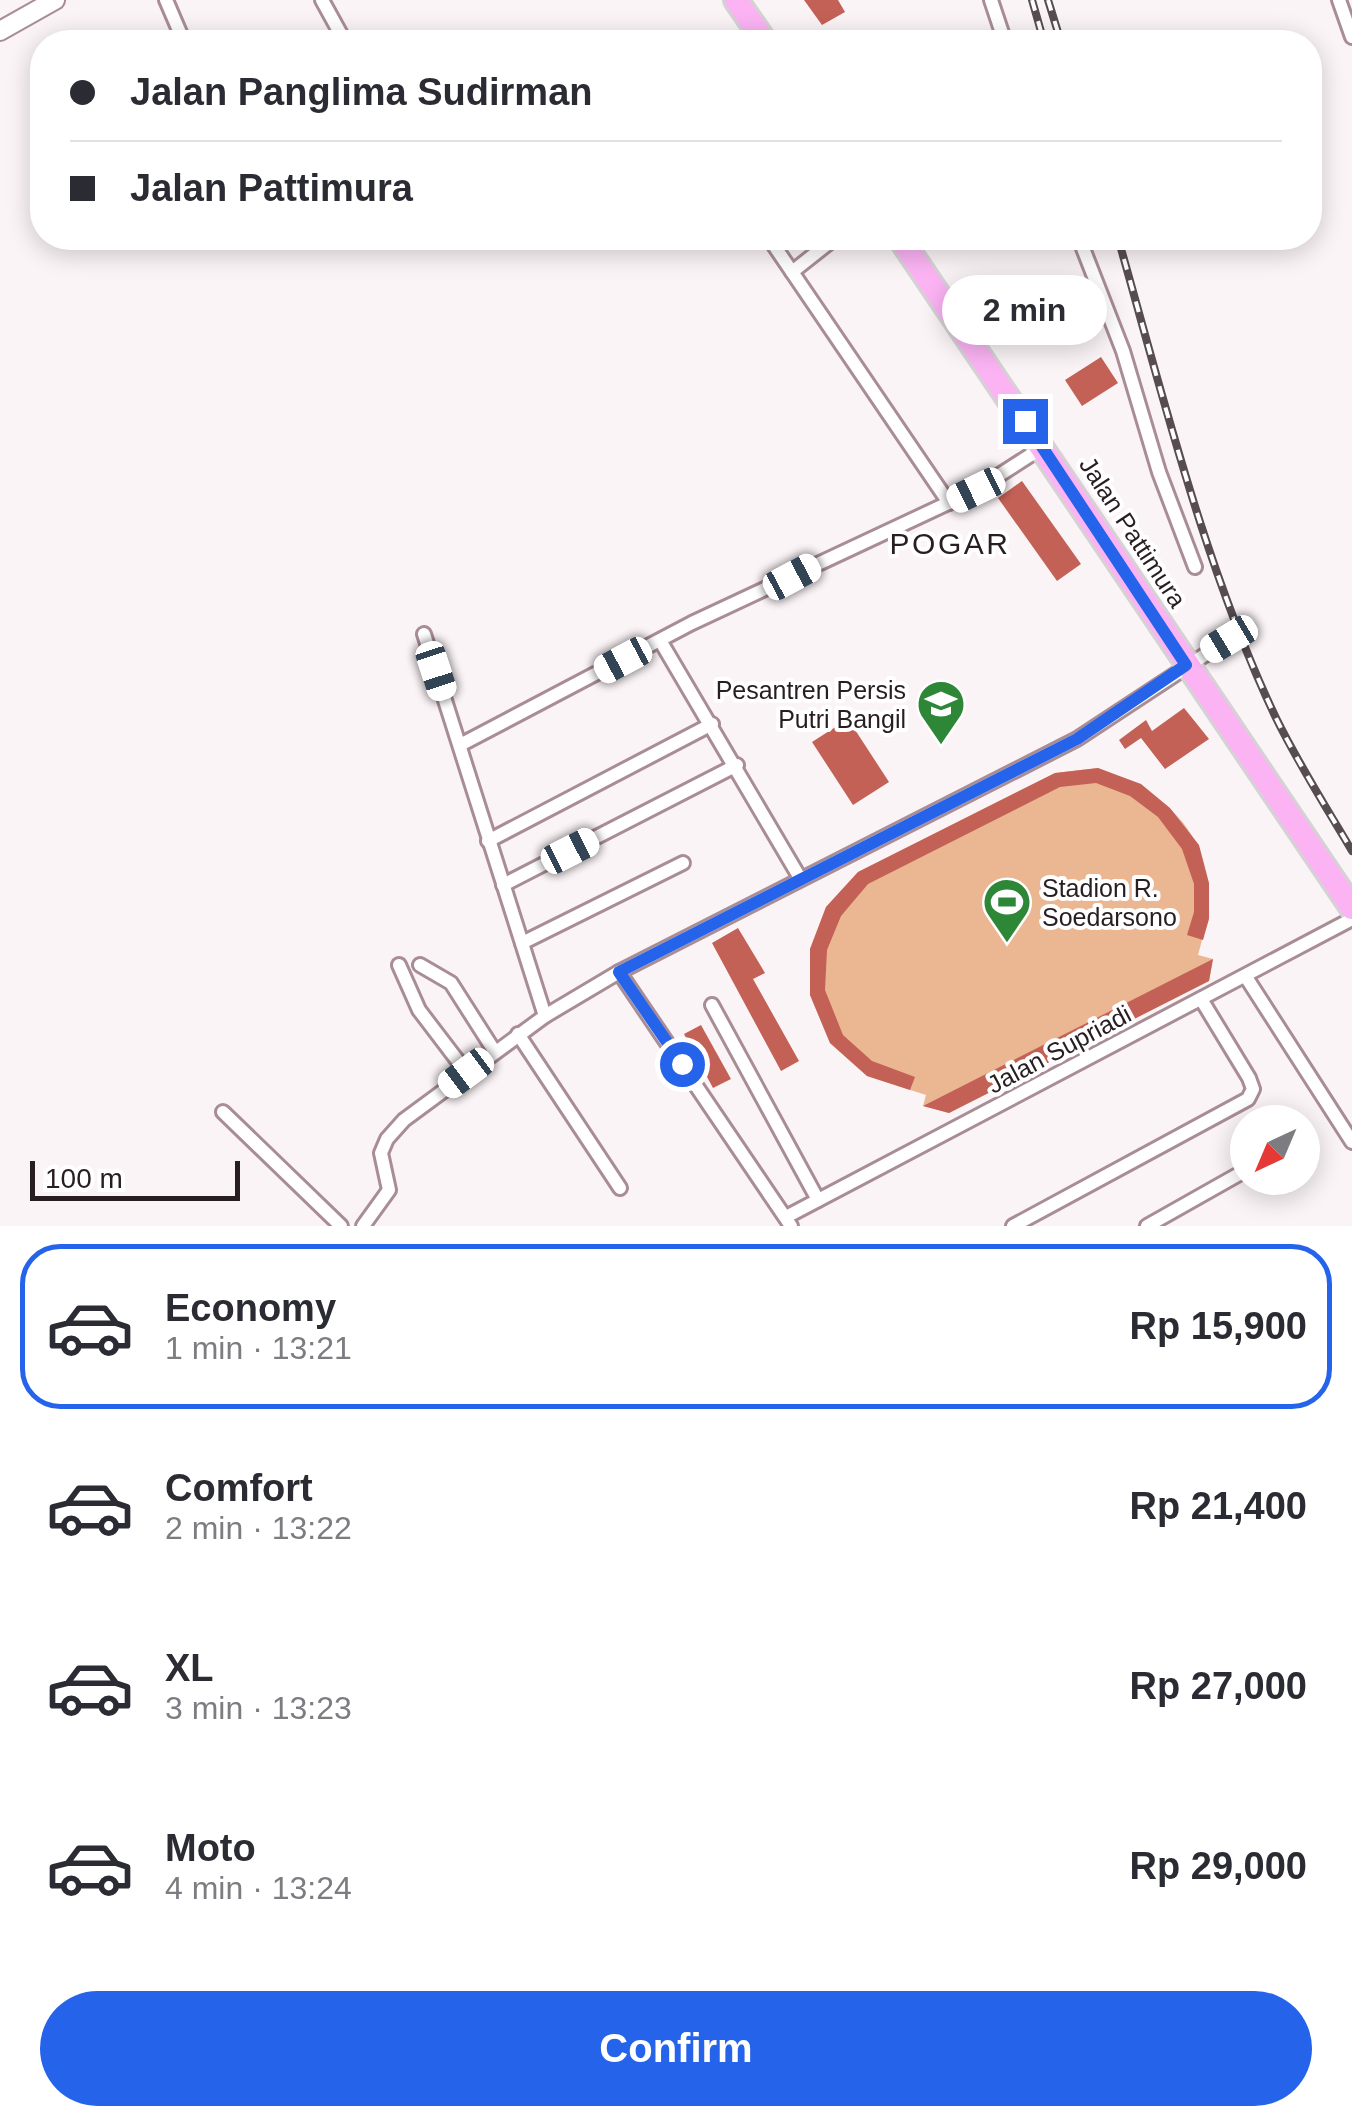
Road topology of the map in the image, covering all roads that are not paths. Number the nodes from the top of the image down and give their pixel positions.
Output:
1 (55, 0) edge
2 (166, 0) edge
3 (322, 0) edge
4 (736, 0) edge
5 (991, 0) edge
6 (1339, 0) edge
7 (179, 30) edge
8 (338, 30) edge
9 (757, 30) edge
10 (1001, 30) edge
11 (0, 31) edge
12 (1352, 37) edge
13 (777, 250) edge
14 (820, 250) edge
15 (908, 250) edge
16 (1084, 250) edge
17 (792, 272) junction
18 (1043, 447) junction
19 (950, 503) junction
20 (1196, 566) dead end
21 (424, 634) dead end
22 (1229, 639) dead end
23 (662, 642) junction
24 (1186, 665) junction
25 (712, 724) junction
26 (460, 746) junction
27 (737, 765) junction
28 (488, 840) junction
29 (683, 863) dead end
30 (800, 878) junction
31 (503, 885) junction
32 (1352, 908) edge
33 (1352, 919) edge
34 (522, 943) junction
35 (420, 965) dead end
36 (399, 966) dead end
37 (619, 972) junction
38 (1246, 976) junction
39 (1201, 999) junction
40 (712, 1004) dead end
41 (546, 1016) junction
42 (518, 1034) junction
43 (494, 1052) junction
44 (466, 1073) junction
45 (224, 1112) dead end
46 (1352, 1142) edge
47 (1230, 1178) edge
48 (620, 1188) dead end
49 (818, 1200) junction
50 (789, 1222) edge
51 (341, 1226) edge
52 (363, 1226) edge
53 (1013, 1226) edge
54 (1147, 1226) edge

1 - 11 street
2 - 7 street
3 - 8 street
4 - 9 highway
5 - 10 street
6 - 12 street
13 - 17 street
14 - 17 street
15 - 18 highway, Jalan Pattimura
16 - 20 street
17 - 19 street
18 - 19 street
18 - 24 highway, Jalan Pattimura
19 - 23 street
21 - 26 street
22 - 24 street
23 - 25 street
23 - 26 street
24 - 30 street
24 - 32 highway, Jalan Pattimura
25 - 27 street
25 - 28 street
26 - 28 street
27 - 30 street
27 - 31 street
28 - 31 street
29 - 34 street
30 - 37 street
31 - 34 street
33 - 38 street, Jalan Supriadi
34 - 41 street
35 - 43 street
36 - 44 street
37 - 41 street
37 - 50 street
38 - 39 street, Jalan Supriadi
38 - 46 street
39 - 49 street, Jalan Supriadi
39 - 53 street
40 - 49 street
41 - 42 street
42 - 43 street
42 - 48 street
43 - 44 street
44 - 52 street
45 - 51 street
47 - 54 street
49 - 50 street, Jalan Supriadi

